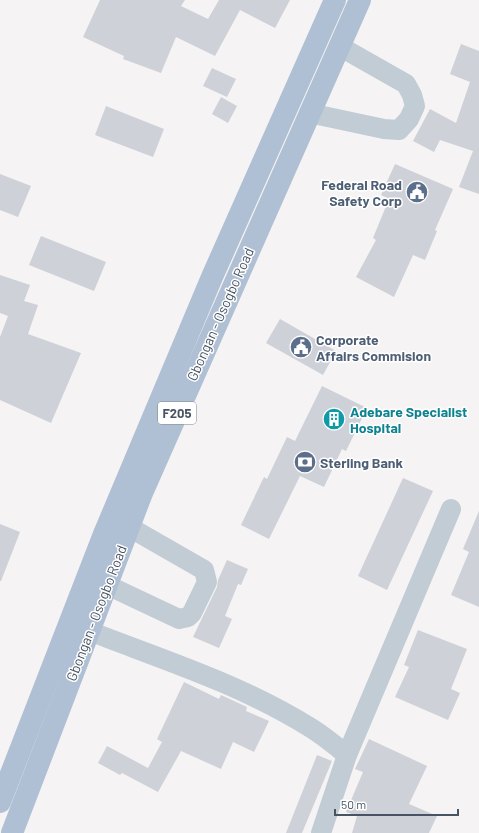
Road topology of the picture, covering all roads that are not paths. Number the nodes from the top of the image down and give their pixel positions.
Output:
1 (335, 0) edge
2 (360, 0) edge
3 (339, 46) junction
4 (309, 113) junction
5 (451, 509) dead end
6 (129, 527) junction
7 (107, 585) junction
8 (89, 631) junction
9 (347, 755) junction
10 (0, 802) edge
11 (12, 833) edge
12 (321, 833) edge

1 - 10 main road, Gbongan - Osogbo Road / F205
2 - 3 main road, Gbongan - Osogbo Road / F205
3 - 4 main road, Gbongan - Osogbo Road / F205
3 - 4 street
4 - 6 main road, Gbongan - Osogbo Road / F205
5 - 9 street
6 - 7 main road, Gbongan - Osogbo Road / F205
6 - 7 street
7 - 8 main road, Gbongan - Osogbo Road / F205
8 - 9 street
8 - 11 main road, Gbongan - Osogbo Road / F205
9 - 12 street

